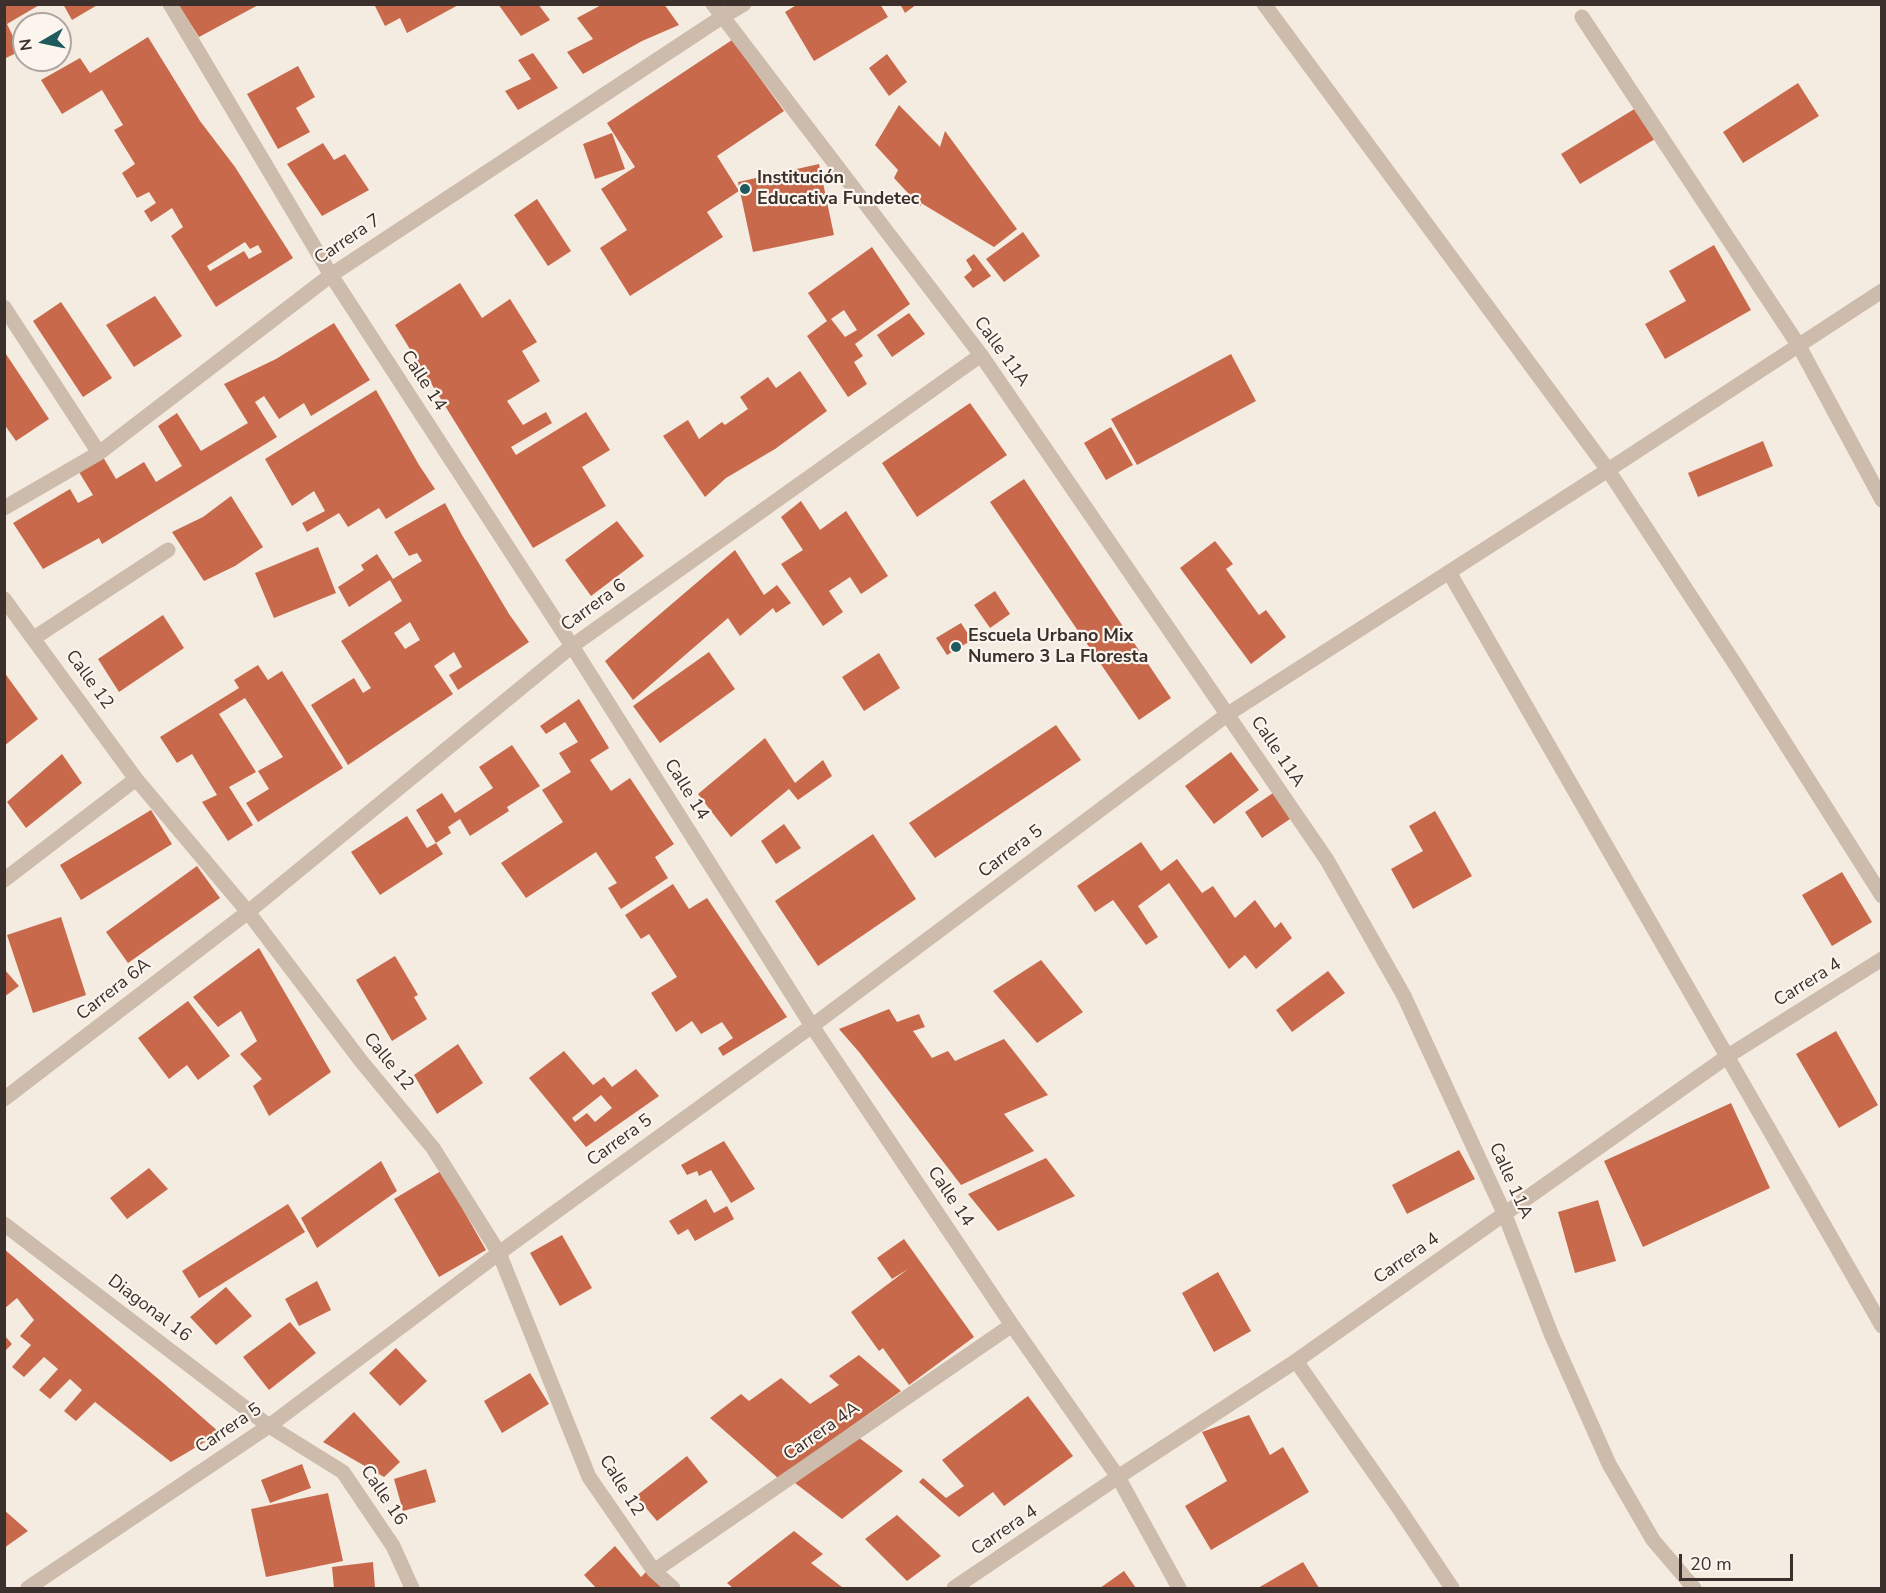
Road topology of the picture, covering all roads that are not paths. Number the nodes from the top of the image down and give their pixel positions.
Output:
1 (170, 4) edge
2 (744, 4) edge
3 (1264, 4) edge
4 (718, 11) edge
5 (1582, 17) dead end
6 (331, 275) junction
7 (1881, 291) edge
8 (4, 307) edge
9 (1799, 346) junction
10 (981, 355) junction
11 (99, 453) junction
12 (1608, 470) junction
13 (1881, 500) edge
14 (4, 507) edge
15 (168, 550) dead end
16 (1449, 572) junction
17 (4, 599) edge
18 (34, 638) junction
19 (572, 646) junction
20 (1228, 714) junction
21 (136, 779) junction
22 (4, 880) edge
23 (1881, 896) edge
24 (248, 912) junction
25 (1881, 959) edge
26 (812, 1026) junction
27 (1728, 1056) junction
28 (4, 1099) edge
29 (1505, 1215) junction
30 (4, 1224) edge
31 (500, 1253) junction
32 (1012, 1324) junction
33 (1881, 1326) edge
34 (1296, 1361) junction
35 (269, 1426) junction
36 (1118, 1477) junction
37 (654, 1570) junction
38 (28, 1588) edge
39 (412, 1588) edge
40 (673, 1588) edge
41 (954, 1588) edge
42 (1179, 1588) edge
43 (1452, 1588) edge
44 (1694, 1588) edge

1 - 6 street, Calle 14
2 - 4 street, Carrera 7
3 - 12 street
4 - 6 street, Carrera 7
4 - 10 street, Calle 11A
5 - 9 street
6 - 11 street, Carrera 7
6 - 19 street, Calle 14
7 - 9 street, Carrera 5
8 - 11 street
9 - 12 street, Carrera 5
9 - 13 street
10 - 19 street, Carrera 6
10 - 20 street, Calle 11A
11 - 14 street, Carrera 7
12 - 16 street, Carrera 5
12 - 23 street
15 - 18 street
16 - 20 street, Carrera 5
16 - 27 street
17 - 18 street, Calle 12
18 - 21 street, Calle 12
19 - 24 street, Carrera 6
19 - 26 street, Calle 14
20 - 26 street, Carrera 5
20 - 29 street, Calle 11A
21 - 22 street
21 - 24 street, Calle 12
24 - 28 street, Carrera 6A
24 - 31 street, Calle 12
25 - 27 street, Carrera 4
26 - 31 street, Carrera 5
26 - 32 street, Calle 14
27 - 29 street, Carrera 4
27 - 33 street
29 - 34 street, Carrera 4
29 - 44 street, Calle 11A
30 - 35 street, Diagonal 16
31 - 35 street, Carrera 5
31 - 37 street, Calle 12
32 - 36 street, Calle 14
32 - 37 street, Carrera 4A
34 - 36 street, Carrera 4
34 - 43 street
35 - 38 street, Carrera 5
35 - 39 street, Calle 16
36 - 41 street, Carrera 4
36 - 42 street, Calle 14
37 - 40 street, Calle 12

